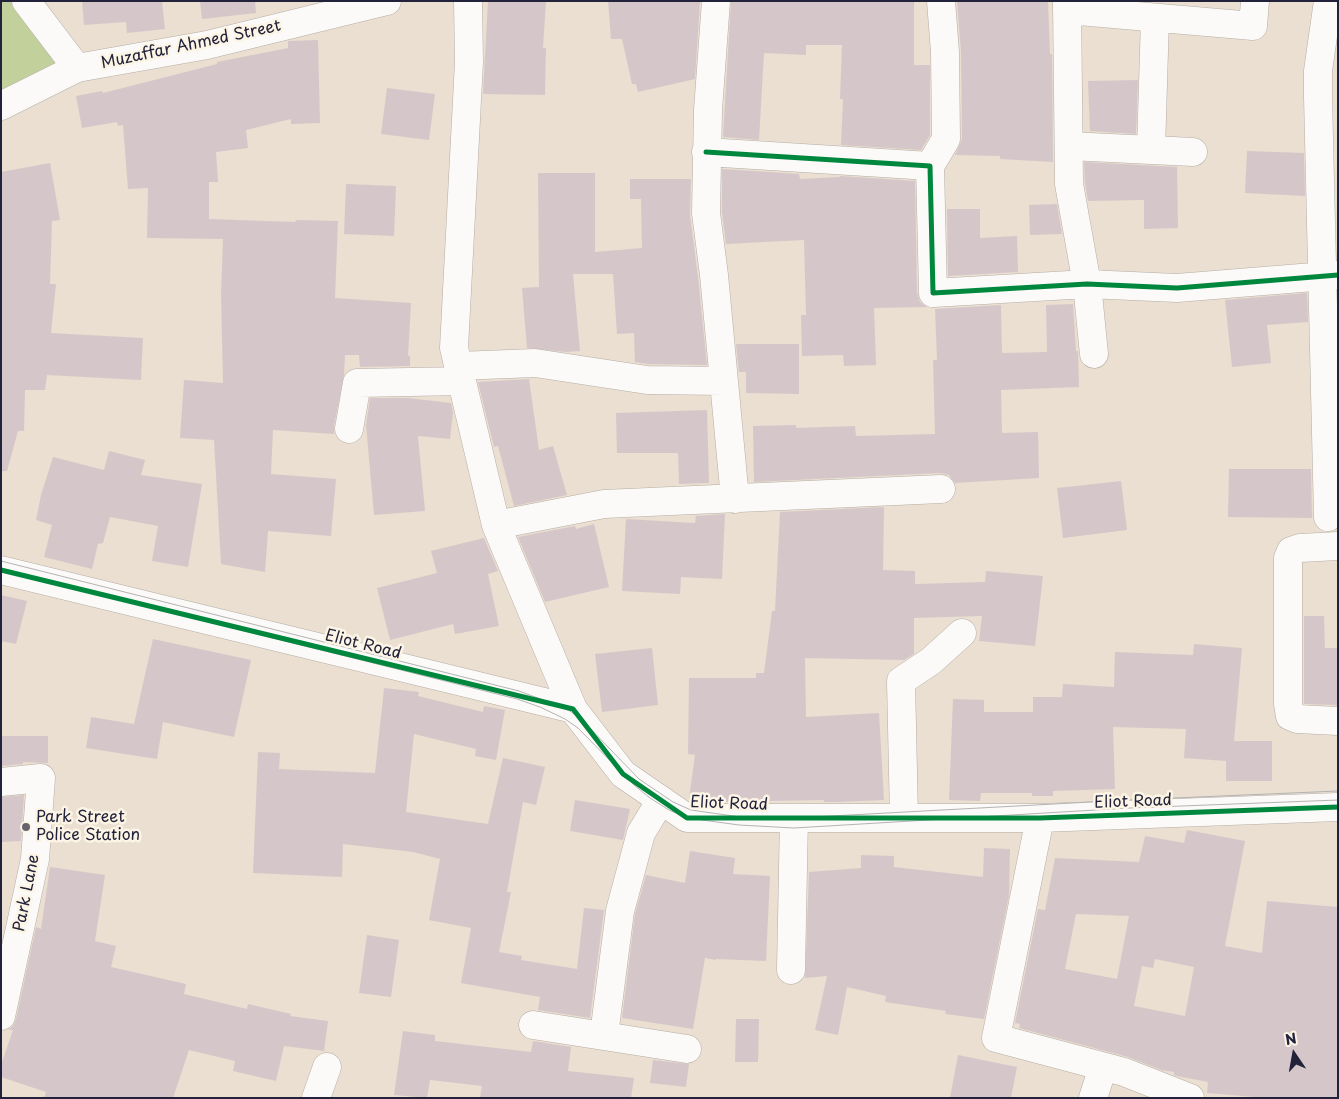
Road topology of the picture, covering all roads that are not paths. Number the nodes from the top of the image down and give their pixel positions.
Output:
1 (26, 1) edge
2 (387, 1) edge
3 (468, 1) edge
4 (716, 1) edge
5 (942, 1) edge
6 (1255, 1) edge
7 (1328, 1) edge
8 (1067, 6) edge
9 (1155, 18) junction
10 (76, 68) junction
11 (1328, 96) edge
12 (1, 106) edge
13 (1068, 146) junction
14 (1151, 150) junction
15 (706, 152) junction
16 (1193, 152) dead end
17 (930, 166) junction
18 (1330, 276) edge
19 (1087, 284) junction
20 (1094, 354) dead end
21 (460, 373) junction
22 (724, 381) junction
23 (349, 429) dead end
24 (941, 490) dead end
25 (735, 498) junction
26 (1328, 517) dead end
27 (496, 525) junction
28 (1338, 546) edge
29 (1, 570) edge
30 (962, 633) dead end
31 (573, 709) junction
32 (1338, 721) edge
33 (1, 782) edge
34 (662, 800) junction
35 (1338, 807) edge
36 (794, 818) junction
37 (904, 818) junction
38 (1040, 818) junction
39 (791, 970) dead end
40 (1, 1016) edge
41 (533, 1025) dead end
42 (604, 1035) junction
43 (687, 1049) dead end
44 (327, 1067) dead end
45 (1103, 1067) junction
46 (316, 1098) edge
47 (1094, 1098) edge
48 (1190, 1098) edge

1 - 10 street
2 - 10 street, Muzaffar Ahmed Street
3 - 21 street
4 - 15 street
5 - 17 street
6 - 9 street
7 - 11 street
8 - 9 street
8 - 13 street
9 - 14 street
10 - 12 street, Muzaffar Ahmed Street
11 - 18 street
13 - 14 street
13 - 19 street
14 - 16 street
15 - 17 street
15 - 22 street
17 - 19 street
18 - 19 street
18 - 26 street
19 - 20 street
21 - 22 street
21 - 23 street
21 - 27 street
22 - 25 street
24 - 25 street
25 - 27 street
27 - 31 street
28 - 32 street
29 - 31 street, Eliot Road
30 - 37 street
31 - 34 street, Eliot Road
33 - 40 street, Park Lane
34 - 36 street, Eliot Road
34 - 42 street
35 - 38 street, Eliot Road
36 - 37 street, Eliot Road
36 - 39 street
37 - 38 street, Eliot Road
38 - 45 street
41 - 42 street
42 - 43 street
44 - 46 street
45 - 47 street
45 - 48 street

